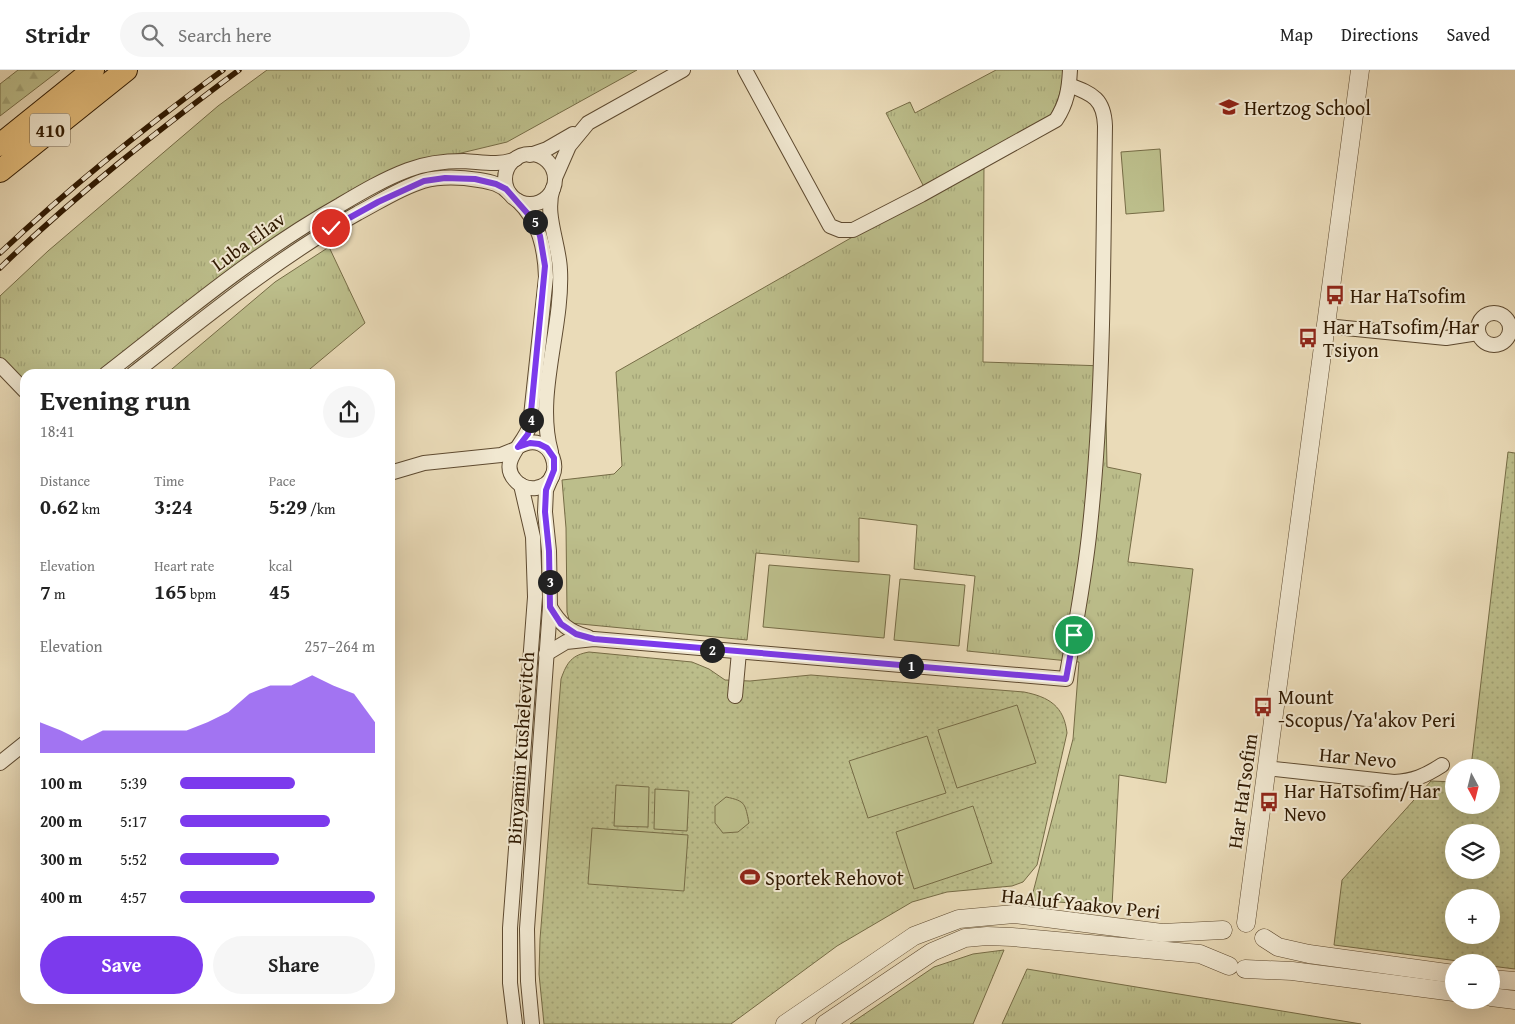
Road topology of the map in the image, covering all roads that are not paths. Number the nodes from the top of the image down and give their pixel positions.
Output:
1 (126, 70) edge
2 (684, 70) edge
3 (745, 70) edge
4 (1070, 70) edge
5 (1360, 70) edge
6 (97, 80) edge
7 (1069, 85) junction
8 (66, 91) junction
9 (582, 128) junction
10 (0, 136) edge
11 (0, 145) edge
12 (522, 157) junction
13 (0, 171) edge
14 (554, 183) junction
15 (0, 188) edge
16 (514, 197) junction
17 (1326, 326) junction
18 (1478, 333) dead end
19 (0, 365) edge
20 (113, 369) edge
21 (140, 369) edge
22 (20, 386) edge
23 (517, 448) junction
24 (551, 452) junction
25 (395, 471) edge
26 (552, 476) junction
27 (521, 485) junction
28 (550, 607) junction
29 (594, 639) junction
30 (738, 652) junction
31 (546, 654) junction
32 (735, 696) dead end
33 (20, 747) edge
34 (0, 763) edge
35 (1442, 765) dead end
36 (1266, 768) junction
37 (1246, 923) junction
38 (1223, 930) junction
39 (1264, 938) junction
40 (1237, 967) junction
41 (1445, 973) edge
42 (1500, 979) edge
43 (1515, 981) edge
44 (1445, 991) edge
45 (1500, 998) edge
46 (1515, 1000) edge
47 (515, 1024) edge
48 (532, 1024) edge
49 (785, 1024) edge
50 (826, 1024) edge

1 - 6 main road, 410
2 - 9 street
3 - 7 street
4 - 7 street
5 - 17 street, Har HaTsofim
6 - 8 main road, 410
6 - 13 main road, 410
6 - 15 main road
7 - 30 street
8 - 10 main road
8 - 11 main road, 410
9 - 12 street
9 - 14 street
12 - 14 street
12 - 16 street
12 - 20 street, Luba Eliav
14 - 16 street
14 - 24 street
16 - 21 street, Luba Eliav
16 - 23 street
17 - 18 street
17 - 36 street, Har HaTsofim
19 - 22 street
23 - 24 street
23 - 25 street
23 - 27 street
24 - 26 street
26 - 27 street
26 - 28 street, Binyamin Kushelevitch
27 - 47 street, Binyamin Kushelevitch
28 - 29 street
28 - 31 street, Binyamin Kushelevitch
29 - 30 street
29 - 31 street
30 - 32 street
31 - 48 street, Binyamin Kushelevitch
33 - 34 street
35 - 36 street, Har Nevo
36 - 37 street, Har HaTsofim
37 - 38 street
37 - 39 street
38 - 40 street
38 - 49 street, HaAluf Yaakov Peri
39 - 40 street
39 - 41 street
40 - 44 street, HaAluf Yaakov Peri
40 - 50 street, HaAluf Yaakov Peri
42 - 43 street
45 - 46 street

